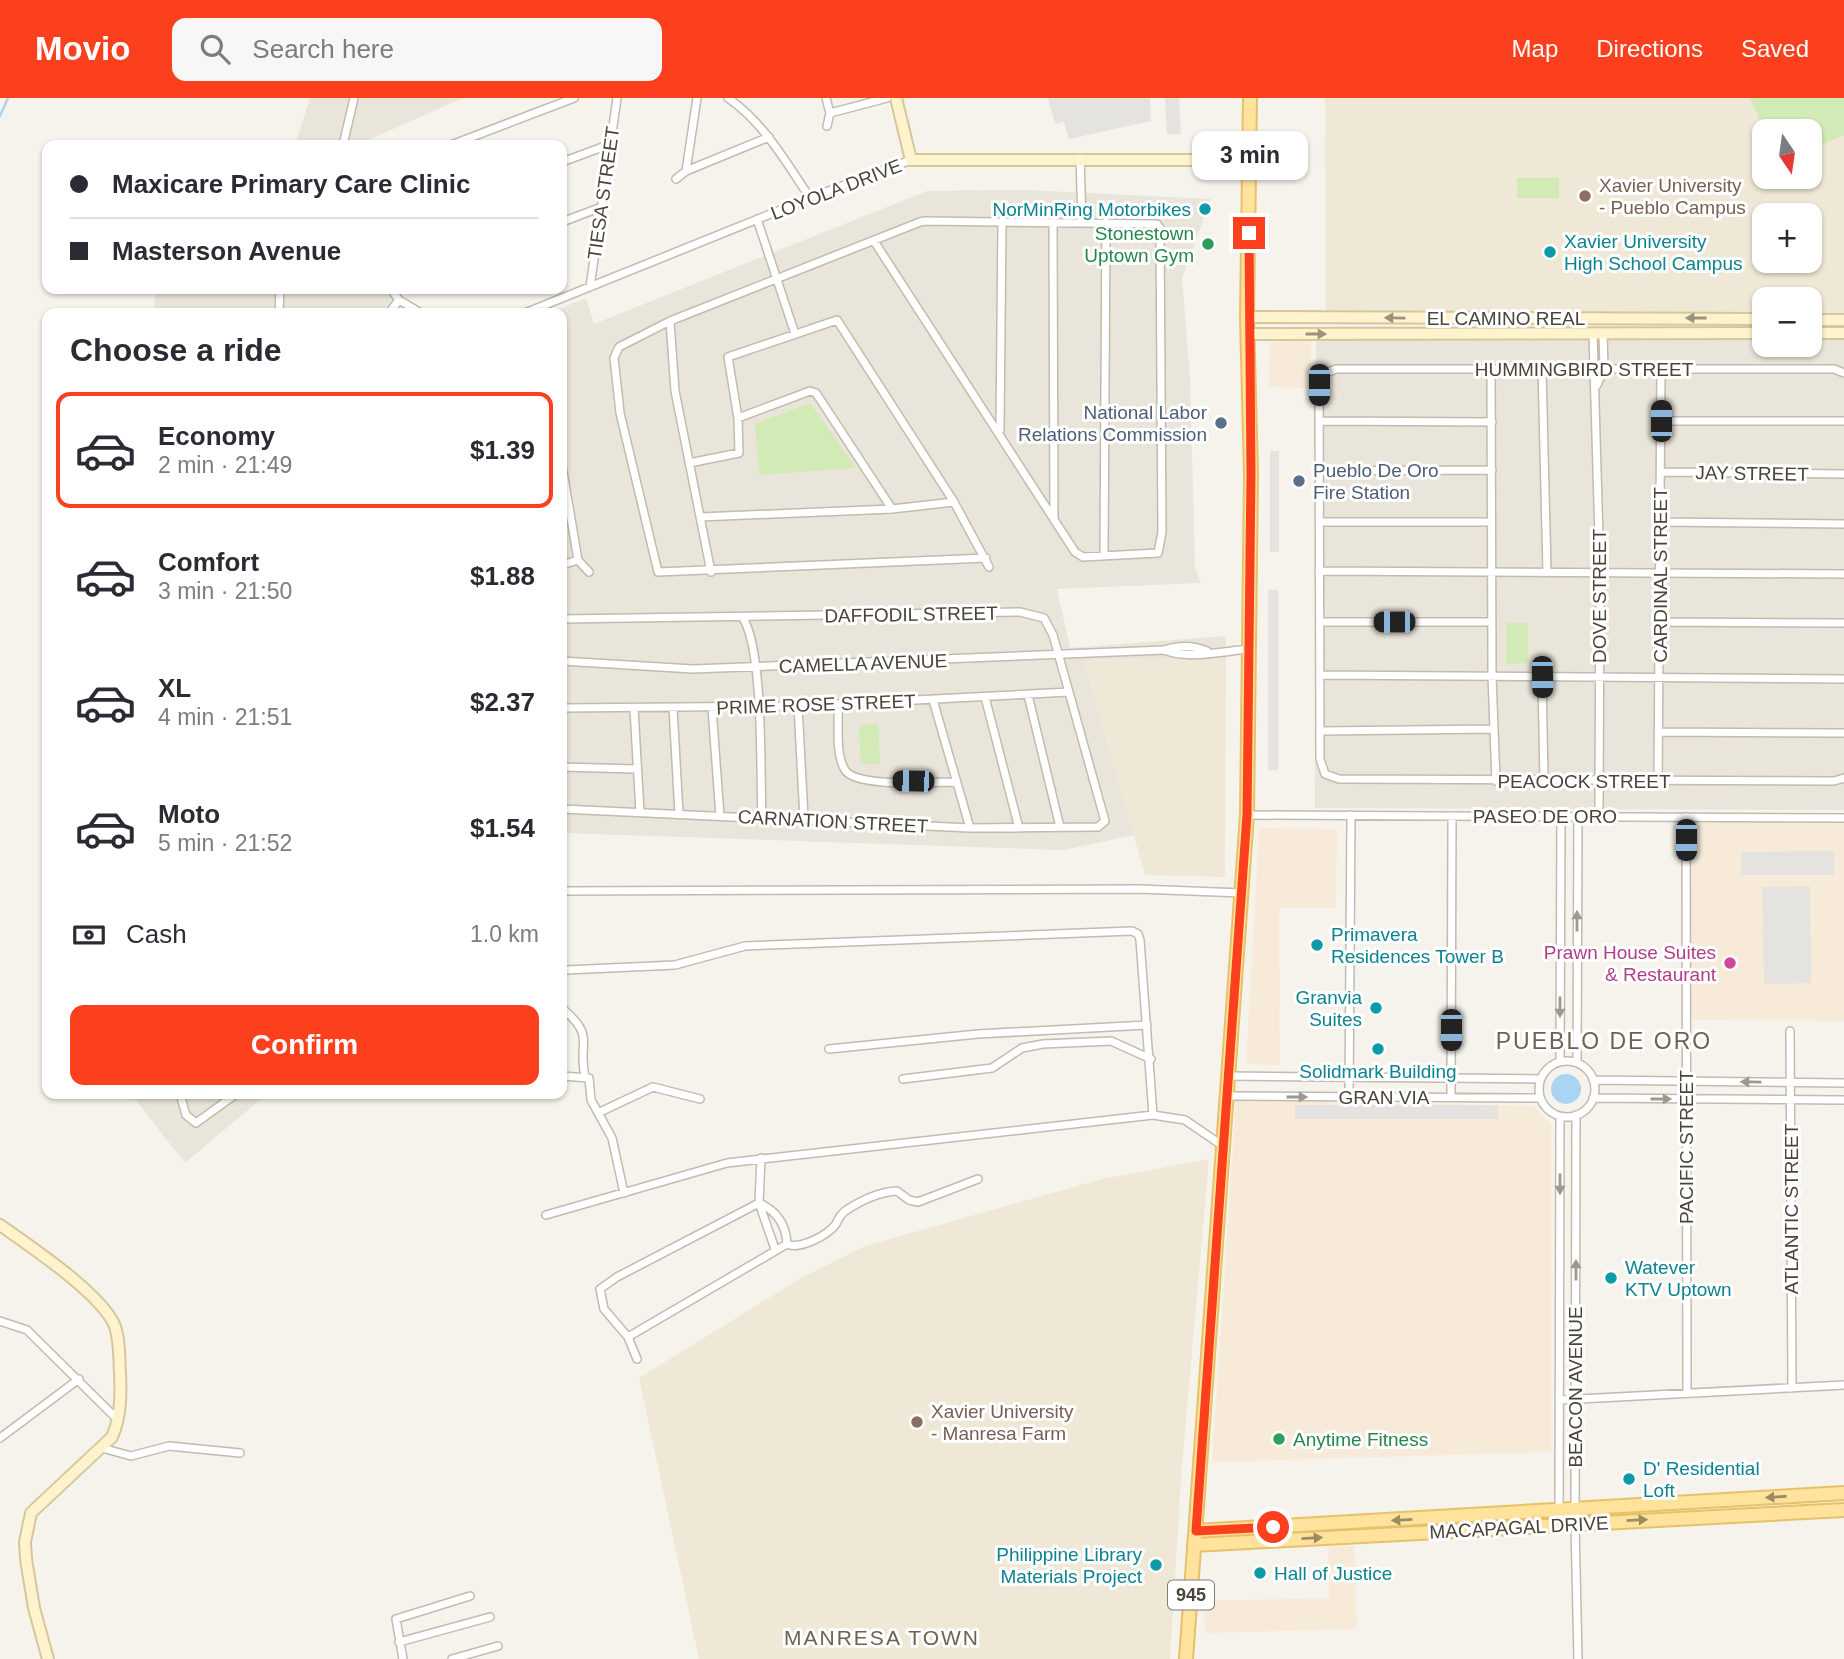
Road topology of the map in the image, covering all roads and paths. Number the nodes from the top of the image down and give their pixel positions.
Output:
1 (354, 98) edge
2 (575, 98) edge
3 (617, 98) edge
4 (697, 98) edge
5 (728, 98) edge
6 (826, 98) edge
7 (887, 98) edge
8 (896, 98) edge
9 (1250, 98) edge
10 (830, 113) junction
11 (827, 126) dead end
12 (769, 137) junction
13 (344, 140) edge
14 (471, 140) edge
15 (608, 145) junction
16 (1080, 158) junction
17 (567, 160) edge
18 (911, 160) junction
19 (1249, 160) junction
20 (686, 171) junction
21 (676, 179) dead end
22 (810, 198) junction
23 (599, 208) junction
24 (757, 219) junction
25 (567, 220) edge
26 (1002, 221) junction
27 (1082, 222) junction
28 (1106, 222) junction
29 (1053, 223) junction
30 (874, 241) junction
31 (778, 278) junction
32 (590, 287) junction
33 (395, 294) edge
34 (399, 300) junction
35 (393, 308) edge
36 (413, 308) edge
37 (549, 308) edge
38 (1247, 317) junction
39 (1752, 319) edge
40 (1822, 320) edge
41 (1844, 320) edge
42 (670, 321) junction
43 (1598, 333) junction
44 (1752, 333) edge
45 (1822, 333) edge
46 (1844, 333) edge
47 (795, 334) junction
48 (1248, 334) junction
49 (1491, 369) junction
50 (1542, 369) junction
51 (1593, 369) junction
52 (1604, 369) junction
53 (1661, 369) junction
54 (1844, 373) edge
55 (1597, 386) junction
56 (737, 418) junction
57 (1319, 421) junction
58 (1661, 421) junction
59 (1844, 421) edge
60 (1492, 422) junction
61 (999, 432) junction
62 (689, 463) junction
63 (1492, 470) junction
64 (1320, 471) junction
65 (1661, 472) junction
66 (1844, 474) edge
67 (567, 495) edge
68 (954, 502) junction
69 (892, 509) junction
70 (700, 517) junction
71 (1054, 522) junction
72 (1320, 522) junction
73 (1491, 522) junction
74 (1661, 522) junction
75 (1844, 524) edge
76 (1104, 556) junction
77 (986, 558) junction
78 (578, 560) junction
79 (567, 563) edge
80 (989, 567) dead end
81 (1320, 571) junction
82 (589, 572) dead end
83 (711, 572) junction
84 (1492, 572) junction
85 (1547, 572) junction
86 (1600, 572) junction
87 (1661, 573) junction
88 (1844, 573) edge
89 (743, 618) junction
90 (567, 619) edge
91 (1320, 622) junction
92 (1492, 622) junction
93 (1661, 622) junction
94 (1844, 624) edge
95 (1251, 649) junction
96 (1060, 656) junction
97 (567, 661) edge
98 (756, 666) junction
99 (1320, 676) junction
100 (1492, 676) junction
101 (1660, 676) junction
102 (1542, 677) junction
103 (1598, 677) junction
104 (1844, 679) edge
105 (1069, 692) junction
106 (1028, 695) junction
107 (985, 697) junction
108 (933, 700) junction
109 (838, 705) junction
110 (798, 706) junction
111 (757, 707) junction
112 (567, 708) edge
113 (673, 708) junction
114 (712, 708) junction
115 (635, 709) junction
116 (1494, 729) junction
117 (1320, 731) junction
118 (1659, 733) junction
119 (1844, 733) edge
120 (567, 767) edge
121 (636, 769) junction
122 (1844, 778) edge
123 (1496, 781) junction
124 (1544, 781) junction
125 (957, 782) junction
126 (1598, 782) junction
127 (1658, 782) junction
128 (1599, 806) dead end
129 (567, 809) edge
130 (640, 812) junction
131 (678, 814) junction
132 (1247, 815) junction
133 (1351, 815) junction
134 (720, 816) junction
135 (1452, 816) junction
136 (1561, 817) junction
137 (1578, 817) junction
138 (1686, 817) junction
139 (762, 818) junction
140 (804, 818) junction
141 (1844, 818) edge
142 (1104, 824) joint
143 (1060, 827) junction
144 (970, 828) junction
145 (1018, 828) junction
146 (567, 891) edge
147 (1243, 892) junction
148 (567, 970) edge
149 (567, 1012) edge
150 (1147, 1025) junction
151 (1790, 1031) dead end
152 (829, 1049) dead end
153 (1151, 1059) junction
154 (1560, 1062) junction
155 (1577, 1063) junction
156 (567, 1076) edge
157 (1230, 1076) junction
158 (585, 1077) junction
159 (1350, 1077) junction
160 (1451, 1078) junction
161 (1540, 1079) junction
162 (903, 1080) dead end
163 (1593, 1080) junction
164 (1685, 1081) junction
165 (1790, 1082) junction
166 (1844, 1083) edge
167 (1228, 1096) junction
168 (1349, 1097) junction
169 (1451, 1097) junction
170 (1540, 1098) junction
171 (1593, 1098) junction
172 (181, 1099) edge
173 (229, 1099) edge
174 (700, 1099) dead end
175 (1686, 1099) junction
176 (1790, 1099) junction
177 (1844, 1100) edge
178 (600, 1112) junction
179 (1153, 1115) junction
180 (1576, 1115) junction
181 (1560, 1116) junction
182 (1224, 1147) junction
183 (761, 1158) junction
184 (978, 1179) dead end
185 (624, 1193) junction
186 (759, 1203) junction
187 (546, 1215) dead end
188 (0, 1225) edge
189 (787, 1244) junction
190 (775, 1249) junction
191 (0, 1321) edge
192 (628, 1337) junction
193 (637, 1359) dead end
194 (79, 1379) junction
195 (1844, 1385) edge
196 (1792, 1388) junction
197 (1687, 1392) junction
198 (1560, 1400) junction
199 (1575, 1400) junction
200 (118, 1420) junction
201 (0, 1438) edge
202 (102, 1448) junction
203 (240, 1453) dead end
204 (1844, 1493) edge
205 (1575, 1510) junction
206 (1844, 1510) edge
207 (1560, 1518) junction
208 (1575, 1524) junction
209 (1195, 1538) junction
210 (470, 1596) dead end
211 (490, 1617) dead end
212 (399, 1643) junction
213 (498, 1646) dead end
214 (48, 1659) edge
215 (403, 1659) edge
216 (452, 1659) edge
217 (1186, 1659) edge
218 (1578, 1659) edge

1 - 13 street
2 - 14 street
3 - 15 street, TIESA STREET
4 - 20 street
5 - 12 street
6 - 10 street
7 - 10 street
8 - 18 street
9 - 19 main road, 945
10 - 11 street
12 - 20 street
12 - 22 street
15 - 17 street
15 - 23 street, TIESA STREET
16 - 18 street, LOYOLA DRIVE
16 - 19 street, LOYOLA DRIVE
16 - 27 street
18 - 22 street, LOYOLA DRIVE
19 - 38 main road, 945
20 - 21 street
22 - 24 street, LOYOLA DRIVE
23 - 25 street
23 - 32 street, TIESA STREET
24 - 31 street
24 - 32 street, LOYOLA DRIVE
26 - 29 street
26 - 30 street
26 - 61 street
27 - 28 street
27 - 29 street
28 - 76 street
28 - 76 street
29 - 71 street
30 - 31 street
30 - 61 street
31 - 42 street
31 - 47 street
32 - 37 street, LOYOLA DRIVE
33 - 34 street
34 - 35 street
34 - 36 street
39 -> 38 street, EL CAMINO REAL
38 - 48 main road, 945
40 - 41 street
42 - 62 street
42 - 83 street
43 - 44 street, EL CAMINO REAL
48 -> 43 street, EL CAMINO REAL
43 - 51 street, DOVE STREET
43 - 52 street, DOVE STREET
45 - 46 street
47 - 56 street
47 - 68 street
48 - 95 main road, 945
49 - 50 street, HUMMINGBIRD STREET
49 - 57 street, HUMMINGBIRD STREET
49 - 60 street
50 - 51 street, HUMMINGBIRD STREET
50 - 85 street
51 - 52 street, HUMMINGBIRD STREET
51 - 55 street, DOVE STREET
52 - 53 street, HUMMINGBIRD STREET
52 - 55 street, DOVE STREET
53 - 54 street, HUMMINGBIRD STREET
53 - 58 street, CARDINAL STREET
55 - 86 street, DOVE STREET
56 - 62 street
56 - 69 street
57 - 60 street
57 - 64 street
58 - 59 street
58 - 65 street, CARDINAL STREET
60 - 63 street
61 - 71 street
62 - 70 street
63 - 64 street
63 - 73 street
64 - 72 street
65 - 66 street, JAY STREET
65 - 74 street, CARDINAL STREET
67 - 78 street
68 - 69 street
68 - 77 street
69 - 70 street
70 - 83 street
71 - 76 street
72 - 73 street
72 - 81 street
73 - 84 street
74 - 75 street
74 - 87 street, CARDINAL STREET
77 - 80 street
77 - 83 street
78 - 79 street
78 - 82 street
81 - 84 street
81 - 91 street
84 - 85 street
84 - 92 street
85 - 86 street
86 - 87 street
86 - 103 street, DOVE STREET
87 - 88 street
87 - 93 street, CARDINAL STREET
89 - 90 street, DAFFODIL STREET
89 - 96 street, DAFFODIL STREET
89 - 98 street
91 - 92 street
91 - 99 street
92 - 100 street
93 - 94 street
93 - 101 street, CARDINAL STREET
95 - 96 street, CAMELLA AVENUE
95 - 132 main road, 945
96 - 98 street, CAMELLA AVENUE
96 - 105 street, DAFFODIL STREET
97 - 98 street, CAMELLA AVENUE
98 - 111 street
99 - 100 street
99 - 117 street
100 - 102 street
100 - 116 street
101 - 103 street
101 - 104 street
101 - 118 street, CARDINAL STREET
102 - 103 street
102 - 124 street
103 - 126 street, DOVE STREET
105 - 106 street, PRIME ROSE STREET
105 - 142 street, DAFFODIL STREET
106 - 107 street, PRIME ROSE STREET
106 - 143 street
107 - 108 street, PRIME ROSE STREET
107 - 145 street
108 - 109 street, PRIME ROSE STREET
108 - 125 street
109 - 110 street, PRIME ROSE STREET
109 - 125 street
110 - 111 street, PRIME ROSE STREET
110 - 140 street
111 - 114 street, PRIME ROSE STREET
111 - 139 street
112 - 115 street, PRIME ROSE STREET
113 - 114 street, PRIME ROSE STREET
113 - 115 street, PRIME ROSE STREET
113 - 131 street
114 - 134 street
115 - 121 street
116 - 117 street
116 - 123 street
117 - 123 street, PEACOCK STREET
118 - 119 street
118 - 127 street, CARDINAL STREET
120 - 121 street
121 - 130 street
122 - 127 street, PEACOCK STREET
123 - 124 street, PEACOCK STREET
124 - 126 street, PEACOCK STREET
125 - 144 street
126 - 127 street, PEACOCK STREET
126 - 128 street, DOVE STREET
129 - 130 street, CARNATION STREET
130 - 131 street, CARNATION STREET
131 - 134 street, CARNATION STREET
132 - 133 street, PASEO DE ORO
132 - 147 main road, 945
133 - 135 street, PASEO DE ORO
133 - 159 street
134 - 139 street, CARNATION STREET
135 - 136 street, PASEO DE ORO
135 - 160 street
136 - 137 street, PASEO DE ORO
136 -> 154 street
137 - 138 street, PASEO DE ORO
155 -> 137 street
138 - 141 street, PASEO DE ORO
138 - 164 street, PACIFIC STREET
139 - 140 street, CARNATION STREET
140 - 144 street, CARNATION STREET
142 - 143 street, CARNATION STREET
143 - 145 street, CARNATION STREET
144 - 145 street, CARNATION STREET
146 - 147 street
147 - 157 main road, 945
148 - 150 street
149 - 158 street
150 - 152 street
150 - 153 street
151 - 165 street, ATLANTIC STREET
153 - 162 street
153 - 179 street
154 - 155 street
154 - 161 street
155 - 163 street
156 - 158 street
157 - 159 street, GRAN VIA
157 - 167 main road, 945
158 - 178 street
159 - 160 street, GRAN VIA
159 - 168 street
160 - 161 street, GRAN VIA
160 - 169 street
161 - 170 street
163 - 164 street
163 - 171 street
165 -> 164 street
164 - 175 street, PACIFIC STREET
165 - 166 street
165 - 176 street, ATLANTIC STREET
167 -> 168 street, GRAN VIA
167 - 182 main road, 945
168 - 169 street, GRAN VIA
169 - 170 street, GRAN VIA
170 - 181 street
171 -> 175 street
171 - 180 street
172 - 173 street
174 - 178 street
175 - 176 street
175 - 197 street, PACIFIC STREET
176 - 177 street
176 - 196 street, ATLANTIC STREET
178 - 185 street
179 - 182 street
179 - 183 street
180 - 181 street
199 -> 180 street, BEACON AVENUE
181 -> 198 street, BEACON AVENUE
182 - 209 main road, 945
183 - 185 street
183 - 186 street
184 - 189 street
185 - 187 street
186 - 189 street
186 - 190 street
186 - 192 street
188 - 200 street
189 - 190 street
190 - 192 street
191 - 194 street
192 - 193 street
194 - 200 street
194 - 201 street
195 - 196 street
196 - 197 street
197 - 199 street
198 - 199 street
198 - 207 street, BEACON AVENUE
199 - 205 street, BEACON AVENUE
200 - 202 street
202 - 203 street
202 - 214 street
204 -> 205 main road, MACAPAGAL DRIVE
205 - 207 main road, MACAPAGAL DRIVE
205 - 208 street, BEACON AVENUE
208 -> 206 main road, MACAPAGAL DRIVE
207 - 208 main road, MACAPAGAL DRIVE
207 - 209 main road, MACAPAGAL DRIVE
208 - 218 street, BEACON AVENUE
209 - 217 main road, 945
210 - 212 street
211 - 212 street
212 - 215 street
213 - 216 street

